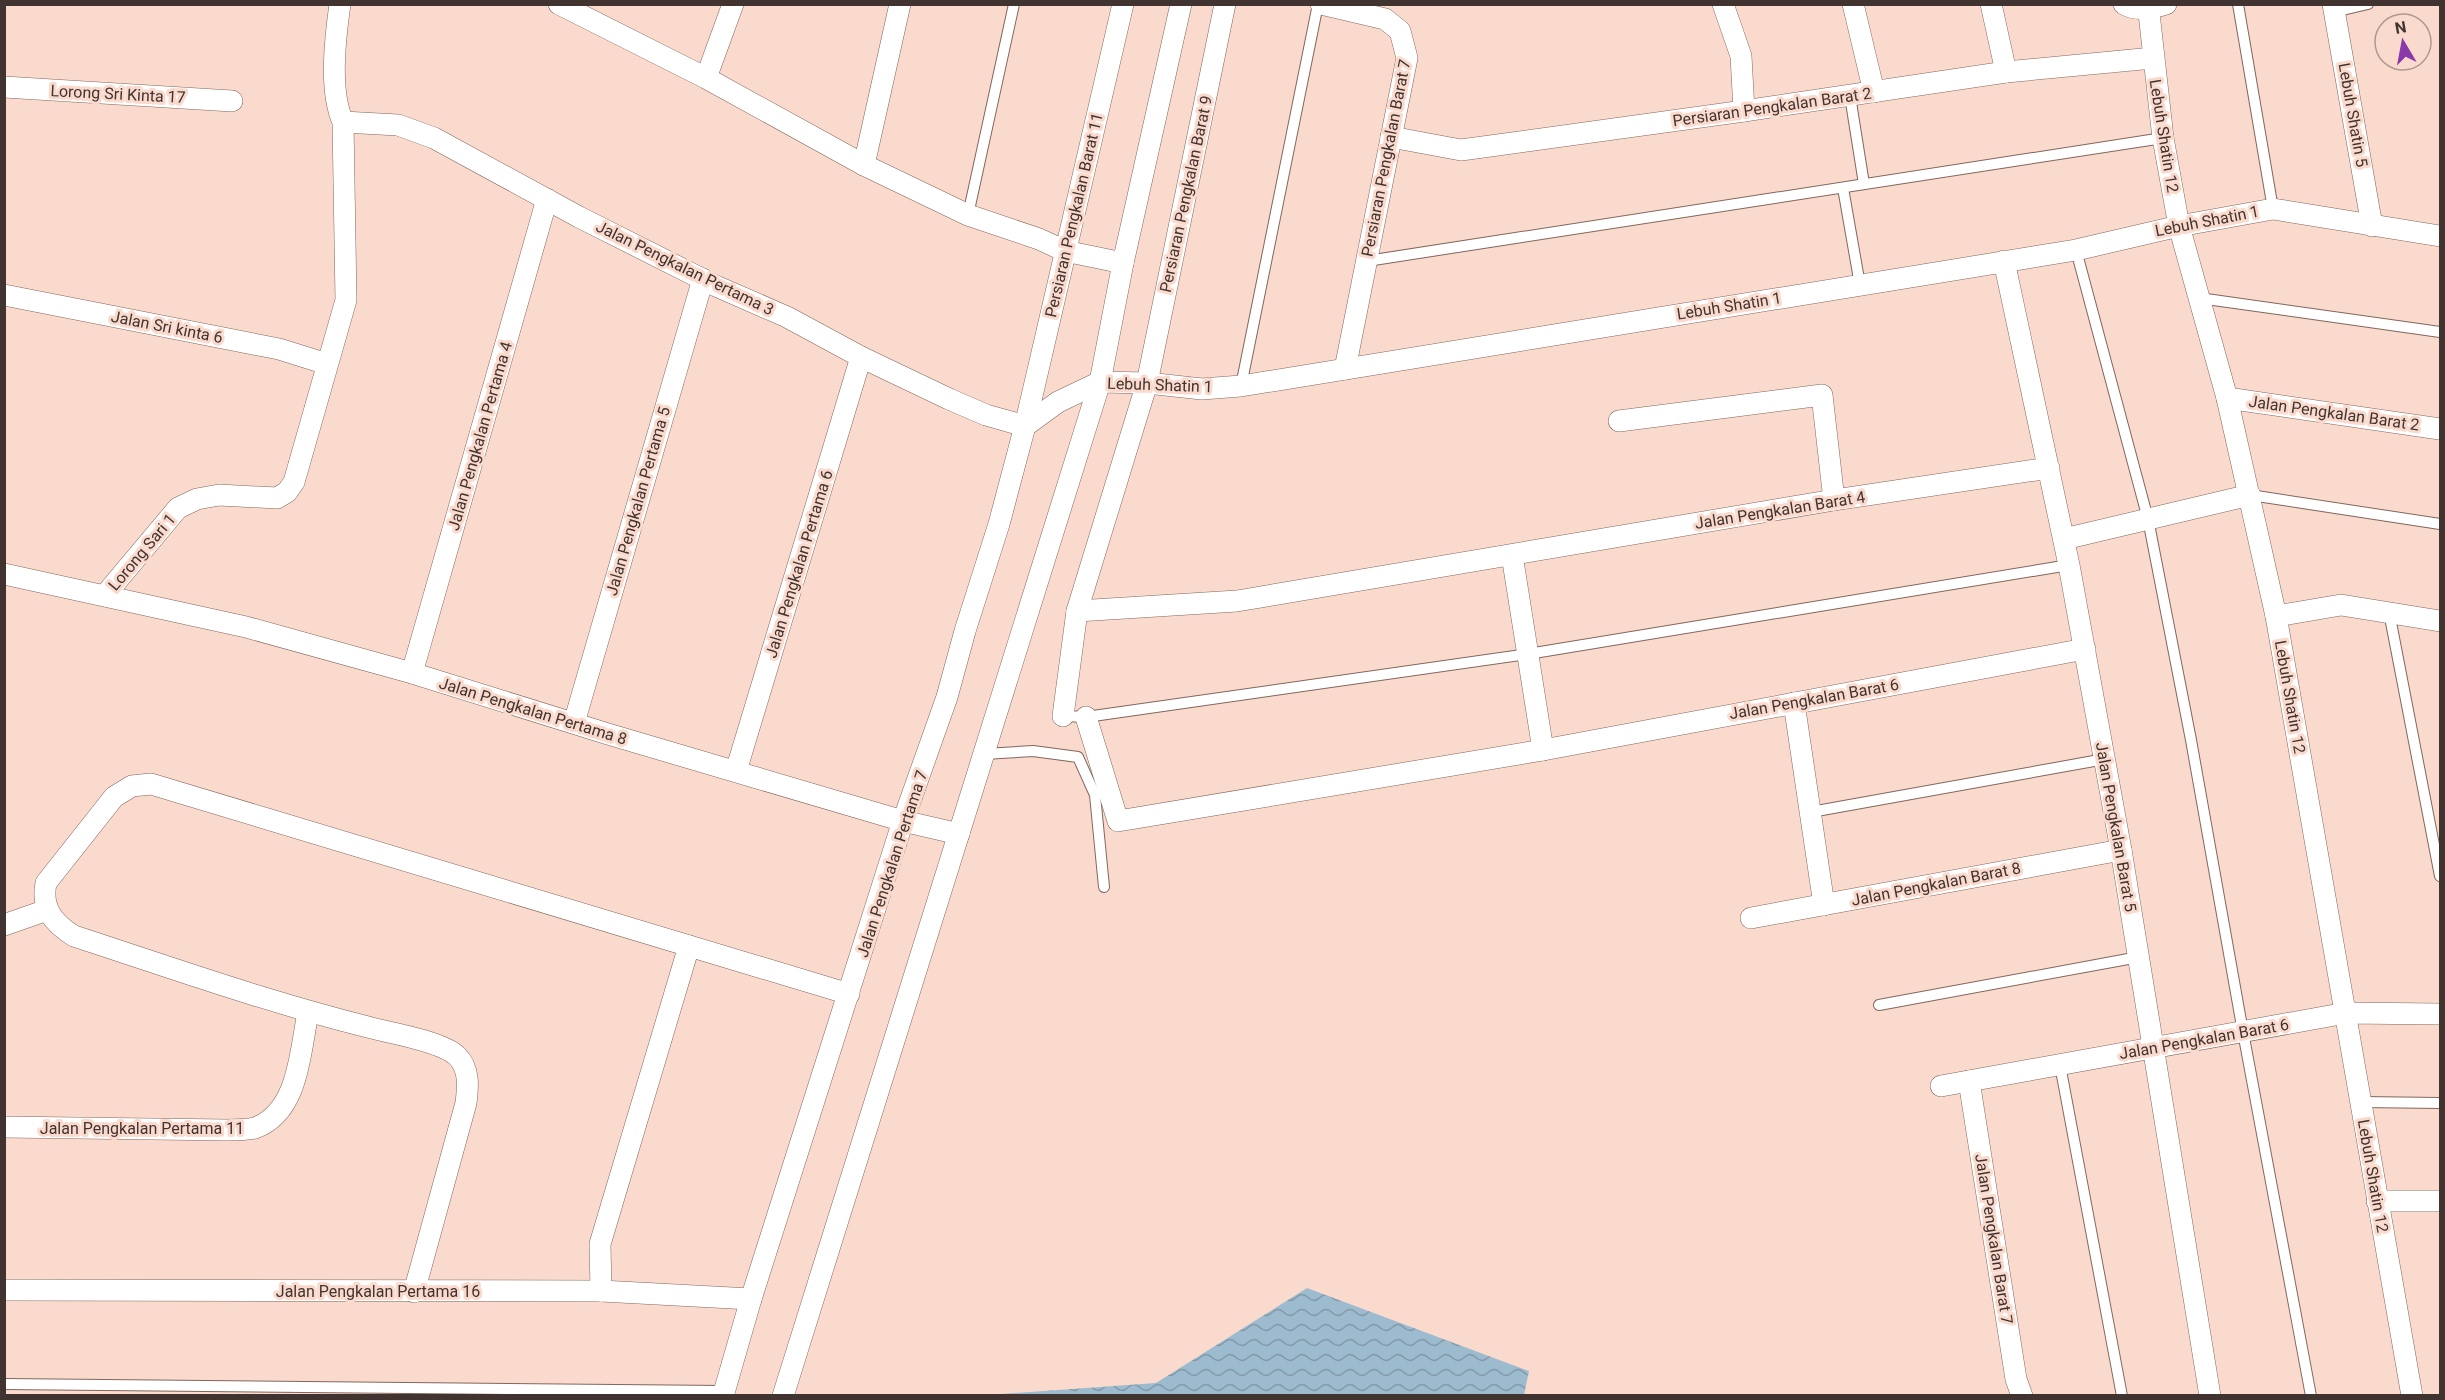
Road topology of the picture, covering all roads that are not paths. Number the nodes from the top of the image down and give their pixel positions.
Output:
1 (340, 4) edge
2 (559, 4) edge
3 (733, 4) edge
4 (900, 4) edge
5 (1014, 4) edge
6 (1123, 4) edge
7 (1181, 4) edge
8 (1225, 4) edge
9 (1320, 4) edge
10 (1723, 4) edge
11 (1853, 4) edge
12 (1991, 4) edge
13 (2124, 4) edge
14 (2238, 4) edge
15 (2368, 4) edge
16 (2154, 6) edge
17 (2334, 8) edge
18 (2153, 58) junction
19 (2006, 72) junction
20 (706, 78) junction
21 (4, 87) edge
22 (1874, 92) junction
23 (1850, 96) junction
24 (232, 101) dead end
25 (1744, 111) junction
26 (343, 122) junction
27 (1391, 137) junction
28 (2163, 138) junction
29 (864, 165) junction
30 (1864, 184) junction
31 (1843, 188) junction
32 (547, 199) junction
33 (2273, 209) junction
34 (968, 215) junction
35 (2179, 226) junction
36 (2372, 226) junction
37 (2440, 236) edge
38 (2076, 250) junction
39 (1065, 251) junction
40 (1367, 261) junction
41 (2004, 261) junction
42 (1123, 263) junction
43 (703, 279) junction
44 (1860, 285) junction
45 (4, 294) edge
46 (2199, 298) junction
47 (2440, 332) edge
48 (861, 357) junction
49 (327, 364) junction
50 (1345, 369) junction
51 (1100, 382) junction
52 (1147, 383) junction
53 (1241, 386) junction
54 (2227, 398) junction
55 (1619, 422) dead end
56 (1025, 426) junction
57 (2440, 429) edge
58 (2049, 468) junction
59 (2250, 495) junction
60 (1834, 500) junction
61 (2148, 519) junction
62 (2440, 524) edge
63 (2064, 539) junction
64 (1512, 555) junction
65 (2069, 565) junction
66 (4, 574) edge
67 (105, 595) junction
68 (1077, 611) junction
69 (2389, 612) junction
70 (2276, 616) junction
71 (2440, 621) edge
72 (2085, 649) junction
73 (1528, 654) junction
74 (412, 674) junction
75 (1794, 703) junction
76 (1063, 716) joint
77 (1086, 717) junction
78 (573, 723) junction
79 (1543, 750) junction
80 (984, 754) junction
81 (2105, 759) junction
82 (736, 771) junction
83 (1811, 812) junction
84 (903, 820) junction
85 (958, 834) junction
86 (2121, 850) junction
87 (2440, 876) edge
88 (1104, 887) dead end
89 (1824, 905) junction
90 (47, 910) junction
91 (1751, 918) dead end
92 (4, 925) edge
93 (689, 946) junction
94 (2139, 957) junction
95 (849, 994) junction
96 (1879, 1005) dead end
97 (308, 1013) junction
98 (2346, 1013) junction
99 (2440, 1014) edge
100 (2243, 1032) junction
101 (2154, 1048) junction
102 (2060, 1065) junction
103 (1970, 1081) junction
104 (1941, 1086) dead end
105 (2361, 1102) junction
106 (2440, 1103) edge
107 (4, 1127) edge
108 (2377, 1201) junction
109 (2440, 1201) edge
110 (4, 1290) edge
111 (601, 1291) junction
112 (414, 1292) junction
113 (751, 1299) junction
114 (4, 1384) edge
115 (152, 1390) edge
116 (724, 1393) edge
117 (783, 1395) edge
118 (2022, 1395) edge
119 (2122, 1395) edge
120 (2211, 1395) edge
121 (2311, 1395) edge
122 (2412, 1395) edge

1 - 26 street
2 - 20 street
3 - 20 street
4 - 29 street
5 - 34 lane
6 - 39 street, Persiaran Pengkalan Barat 11
7 - 42 street
8 - 52 street, Persiaran Pengkalan Barat 9
9 - 27 street, Persiaran Pengkalan Barat 7
9 - 53 lane
10 - 25 street
11 - 22 street
12 - 19 street
13 - 16 street
14 - 33 lane
15 - 17 lane
16 - 18 street, Lebuh Shatin 12
17 - 36 street, Lebuh Shatin 5
18 - 19 street, Persiaran Pengkalan Barat 2
18 - 28 street, Lebuh Shatin 12
19 - 22 street, Persiaran Pengkalan Barat 2
20 - 29 street
21 - 24 street, Lorong Sri Kinta 17
22 - 23 street, Persiaran Pengkalan Barat 2
23 - 25 street, Persiaran Pengkalan Barat 2
23 - 30 lane
25 - 27 street, Persiaran Pengkalan Barat 2
26 - 32 street, Jalan Pengkalan Pertama 3
26 - 49 street
27 - 40 street, Persiaran Pengkalan Barat 7
28 - 30 lane
28 - 35 street, Lebuh Shatin 12
29 - 34 street
30 - 31 lane
31 - 40 lane
31 - 44 lane
32 - 43 street, Jalan Pengkalan Pertama 3
32 - 74 street, Jalan Pengkalan Pertama 4
33 - 35 street, Lebuh Shatin 1
33 - 36 street, Lebuh Shatin 1
34 - 39 street
35 - 38 street, Lebuh Shatin 1
35 - 46 street, Lebuh Shatin 12
36 - 37 street, Lebuh Shatin 1
38 - 41 street, Lebuh Shatin 1
38 - 61 lane
39 - 42 street
39 - 56 street, Persiaran Pengkalan Barat 11
40 - 50 street, Persiaran Pengkalan Barat 7
41 - 44 street, Lebuh Shatin 1
41 - 58 street, Jalan Pengkalan Barat 5
42 - 51 street
43 - 48 street, Jalan Pengkalan Pertama 3
43 - 78 street, Jalan Pengkalan Pertama 5
44 - 50 street, Lebuh Shatin 1
45 - 49 street, Jalan Sri kinta 6
46 - 47 lane
46 - 54 street, Lebuh Shatin 12
48 - 56 street, Jalan Pengkalan Pertama 3
48 - 82 street, Jalan Pengkalan Pertama 6
49 - 67 street, Lorong Sari 1
50 - 53 street, Lebuh Shatin 1
51 - 52 street, Lebuh Shatin 1
51 - 56 street, Lebuh Shatin 1
51 - 80 street
52 - 53 street, Lebuh Shatin 1
52 - 68 street, Persiaran Pengkalan Barat 9
54 - 57 street, Jalan Pengkalan Barat 2
54 - 59 street, Lebuh Shatin 12
55 - 60 street
56 - 84 street, Jalan Pengkalan Pertama 7
58 - 60 street, Jalan Pengkalan Barat 4
58 - 63 street, Jalan Pengkalan Barat 5
59 - 61 street
59 - 62 lane
59 - 70 street, Lebuh Shatin 12
60 - 64 street, Jalan Pengkalan Barat 4
61 - 63 street
61 - 100 lane
63 - 65 street, Jalan Pengkalan Barat 5
64 - 68 street, Jalan Pengkalan Barat 4
64 - 73 street
65 - 72 street, Jalan Pengkalan Barat 5
65 - 73 lane
66 - 67 street, Lorong Sari 1
67 - 74 street, Jalan Pengkalan Pertama 8
68 - 76 street, Persiaran Pengkalan Barat 9
69 - 70 street
69 - 71 street
69 - 87 lane
70 - 98 street, Lebuh Shatin 12
72 - 75 street, Jalan Pengkalan Barat 6
72 - 81 street, Jalan Pengkalan Barat 5
73 - 77 lane
73 - 79 street
74 - 78 street, Jalan Pengkalan Pertama 8
75 - 79 street, Jalan Pengkalan Barat 6
75 - 83 street
76 - 77 lane
77 - 79 street, Jalan Pengkalan Barat 6
78 - 82 street, Jalan Pengkalan Pertama 8
80 - 85 street
80 - 88 lane
81 - 83 lane
81 - 86 street, Jalan Pengkalan Barat 5
82 - 84 street, Jalan Pengkalan Pertama 8
83 - 89 street
84 - 85 street, Jalan Pengkalan Pertama 8
84 - 95 street, Jalan Pengkalan Pertama 7
85 - 117 street
86 - 89 street, Jalan Pengkalan Barat 8
86 - 94 street, Jalan Pengkalan Barat 5
89 - 91 street, Jalan Pengkalan Barat 8
90 - 92 street
90 - 93 street
90 - 97 street
93 - 95 street
93 - 111 street
94 - 96 lane
94 - 101 street, Jalan Pengkalan Barat 5
95 - 113 street, Jalan Pengkalan Pertama 7
97 - 107 street, Jalan Pengkalan Pertama 11
97 - 112 street
98 - 99 street, Jalan Pengkalan Barat 6
98 - 100 street, Jalan Pengkalan Barat 6
98 - 105 street, Lebuh Shatin 12
100 - 101 street, Jalan Pengkalan Barat 6
100 - 121 lane
101 - 102 street, Jalan Pengkalan Barat 6
101 - 120 street, Jalan Pengkalan Barat 5
102 - 103 street, Jalan Pengkalan Barat 6
102 - 119 lane
103 - 104 street, Jalan Pengkalan Barat 6
103 - 118 street, Jalan Pengkalan Barat 7
105 - 106 lane
105 - 108 street, Lebuh Shatin 12
108 - 109 street
108 - 122 street, Lebuh Shatin 12
110 - 112 street, Jalan Pengkalan Pertama 16
111 - 112 street, Jalan Pengkalan Pertama 16
111 - 113 street, Jalan Pengkalan Pertama 16
113 - 116 street, Jalan Pengkalan Pertama 7
114 - 115 lane
115 - 116 lane

